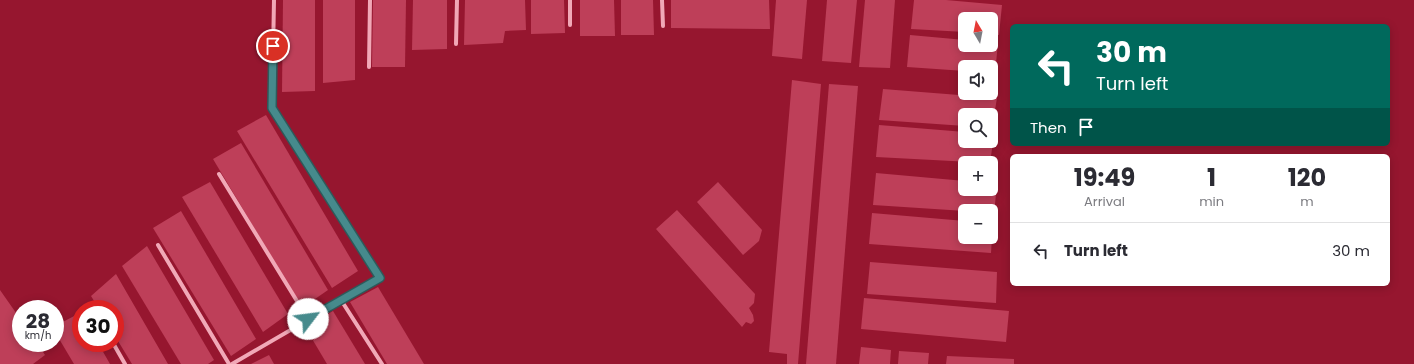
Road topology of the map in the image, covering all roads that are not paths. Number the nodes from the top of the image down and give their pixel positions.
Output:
1 (274, 0) edge
2 (370, 0) edge
3 (457, 0) edge
4 (570, 0) edge
5 (662, 0) edge
6 (570, 25) dead end
7 (663, 26) dead end
8 (456, 44) dead end
9 (369, 67) dead end
10 (218, 174) dead end
11 (158, 245) dead end
12 (341, 300) junction
13 (308, 319) junction
14 (118, 352) edge
15 (125, 364) edge
16 (229, 364) edge
17 (232, 364) edge
18 (382, 364) edge

1 - 12 street
2 - 9 street
3 - 8 street
4 - 6 street
5 - 7 street
10 - 13 street
11 - 16 street
12 - 13 street
12 - 18 street
13 - 17 street
14 - 15 street

